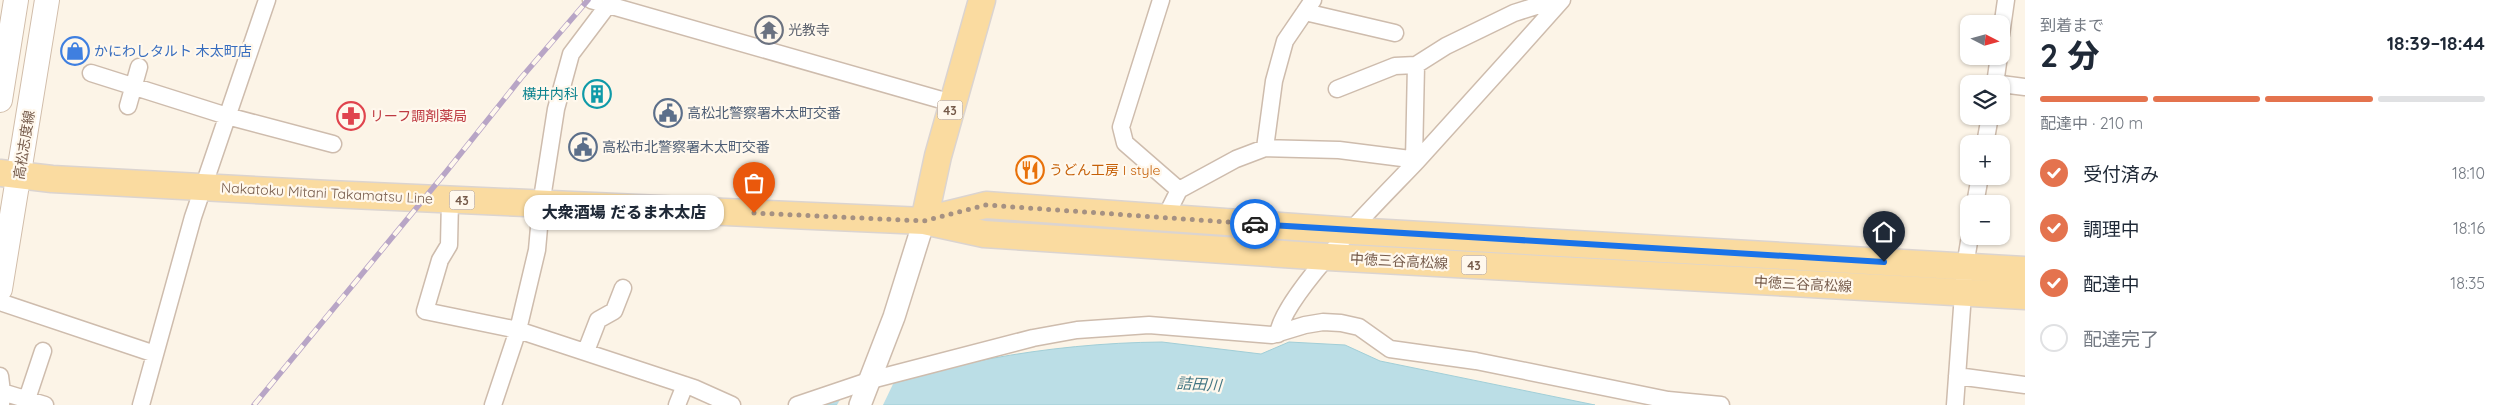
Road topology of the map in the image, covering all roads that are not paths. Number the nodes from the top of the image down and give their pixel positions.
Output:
1 (16, 0) edge
2 (47, 0) edge
3 (266, 0) edge
4 (591, 0) edge
5 (982, 0) edge
6 (1161, 0) edge
7 (1555, 0) edge
8 (1562, 0) edge
9 (2006, 0) edge
10 (608, 5) junction
11 (1309, 6) edge
12 (2004, 15) edge
13 (1395, 33) dead end
14 (1416, 65) junction
15 (139, 67) dead end
16 (90, 73) dead end
17 (2010, 85) edge
18 (134, 87) junction
19 (2025, 87) edge
20 (1337, 89) dead end
21 (0, 100) edge
22 (952, 103) junction
23 (128, 106) dead end
24 (227, 116) junction
25 (333, 144) dead end
26 (1265, 148) junction
27 (1416, 160) junction
28 (10, 174) edge
29 (204, 187) junction
30 (1179, 190) junction
31 (450, 200) junction
32 (541, 205) junction
33 (1165, 218) junction
34 (924, 221) junction
35 (1352, 231) junction
36 (1968, 245) edge
37 (1328, 257) junction
38 (1965, 266) junction
39 (2025, 270) edge
40 (623, 288) dead end
41 (0, 289) edge
42 (1964, 292) junction
43 (2025, 296) edge
44 (0, 302) edge
45 (518, 330) junction
46 (1278, 334) junction
47 (43, 351) dead end
48 (586, 351) junction
49 (155, 354) junction
50 (1957, 376) junction
51 (685, 385) junction
52 (2025, 385) edge
53 (1, 391) edge
54 (866, 392) edge
55 (26, 402) edge
56 (45, 405) edge
57 (142, 405) edge
58 (493, 405) edge
59 (678, 405) edge
60 (732, 405) edge
61 (797, 405) edge
62 (1721, 405) edge
63 (1955, 405) edge

1 - 21 main road
2 - 28 main road, 高松志度線
3 - 24 street
4 - 10 street
5 - 22 main road, 43
6 - 30 street
7 - 14 street
8 - 27 street
9 - 12 street
10 - 22 street
10 - 32 street
11 - 13 street
11 - 26 street
14 - 20 street
14 - 27 street
15 - 18 street
16 - 18 street
17 - 19 street
18 - 23 street
18 - 24 street
22 - 34 main road, 43
24 - 25 street
24 - 29 street
26 - 27 street
26 - 30 street
27 - 35 street
28 - 29 main road, Nakatoku Mitani Takamatsu Line / 43
28 - 41 main road, 高松志度線
29 - 31 main road, Nakatoku Mitani Takamatsu Line / 43
29 - 49 street
30 - 33 street
31 - 32 main road, Nakatoku Mitani Takamatsu Line / 43
31 - 45 street
32 - 34 main road, Nakatoku Mitani Takamatsu Line / 43
32 - 45 street
33 - 34 main road, 中徳三谷高松線 / 43
33 - 35 main road, 中徳三谷高松線 / 43
34 - 37 main road, 中徳三谷高松線 / 43
34 - 54 street
35 - 37 street
35 - 38 main road, 中徳三谷高松線 / 43
36 - 38 street
37 - 42 main road, 中徳三谷高松線 / 43
37 - 46 street
38 - 39 main road, 中徳三谷高松線 / 43
38 - 42 street
40 - 48 street
42 - 43 main road, 中徳三谷高松線 / 43
42 - 50 street
44 - 49 street
45 - 48 street
45 - 58 street
46 - 54 street
46 - 62 street
47 - 55 street
48 - 51 street
49 - 57 street
50 - 52 street
50 - 63 street
51 - 59 street
51 - 60 street
53 - 55 street
54 - 61 street
55 - 56 street

